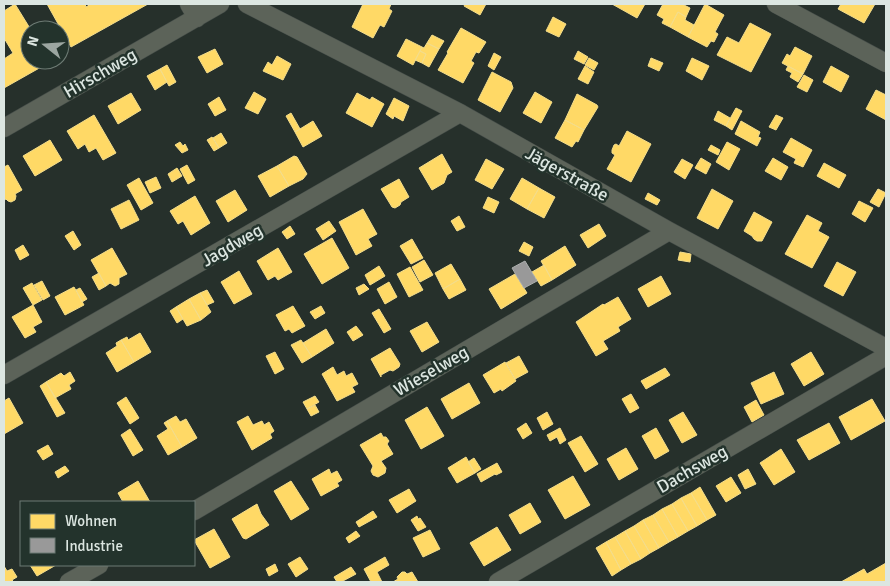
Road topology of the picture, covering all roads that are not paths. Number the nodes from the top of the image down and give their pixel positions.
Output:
1 (220, 4) edge
2 (246, 4) edge
3 (776, 4) edge
4 (193, 11) edge
5 (886, 63) edge
6 (460, 113) junction
7 (4, 128) edge
8 (669, 231) junction
9 (886, 348) edge
10 (886, 356) edge
11 (4, 375) edge
12 (195, 510) edge
13 (97, 566) edge
14 (69, 582) edge
15 (498, 582) edge

1 - 4 street, Hirschweg
2 - 6 street, Jägerstraße
3 - 5 street
4 - 7 street, Hirschweg
6 - 8 street, Jägerstraße
6 - 11 street, Jagdweg
8 - 9 street, Jägerstraße
8 - 12 street, Wieselweg
10 - 15 street, Dachsweg
13 - 14 street

